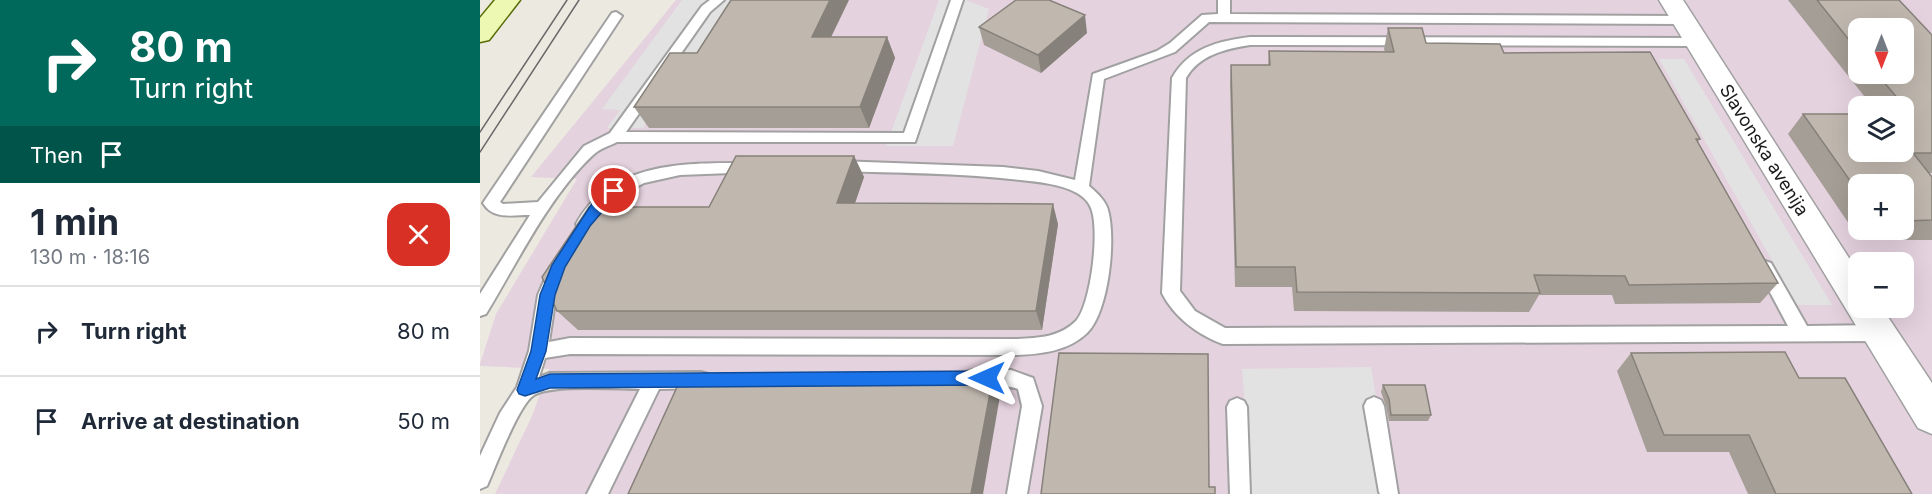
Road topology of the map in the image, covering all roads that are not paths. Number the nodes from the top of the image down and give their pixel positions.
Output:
1 (508, 0) edge
2 (718, 0) edge
3 (957, 0) edge
4 (1224, 0) edge
5 (616, 16) dead end
6 (1224, 18) junction
7 (1683, 21) edge
8 (480, 34) edge
9 (1640, 42) junction
10 (1651, 63) edge
11 (615, 137) junction
12 (827, 166) edge
13 (770, 168) edge
14 (1081, 188) junction
15 (542, 208) junction
16 (575, 240) edge
17 (1755, 249) edge
18 (564, 257) edge
19 (1848, 284) edge
20 (480, 309) edge
21 (1872, 320) edge
22 (1802, 332) junction
23 (538, 351) junction
24 (1919, 376) edge
25 (952, 378) edge
26 (654, 380) junction
27 (725, 380) edge
28 (525, 390) junction
29 (1374, 406) dead end
30 (1237, 407) dead end
31 (1932, 416) edge
32 (480, 479) edge
33 (1389, 492) dead end
34 (597, 494) edge
35 (1017, 494) edge
36 (1240, 494) edge

1 - 8 street
2 - 11 lane
3 - 11 lane
4 - 6 lane
5 - 15 lane
6 - 7 lane
6 - 14 lane
7 - 9 lane
7 - 19 street, Slavonska avenija
9 - 10 lane
9 - 22 lane
11 - 15 lane
12 - 14 lane
13 - 16 lane
14 - 23 lane
15 - 20 lane
17 - 22 lane
18 - 23 lane
21 - 22 lane
21 - 24 street
23 - 28 lane
24 - 31 street
25 - 35 lane
26 - 27 lane
26 - 28 lane
26 - 34 lane
28 - 32 lane
29 - 33 lane
30 - 36 lane

